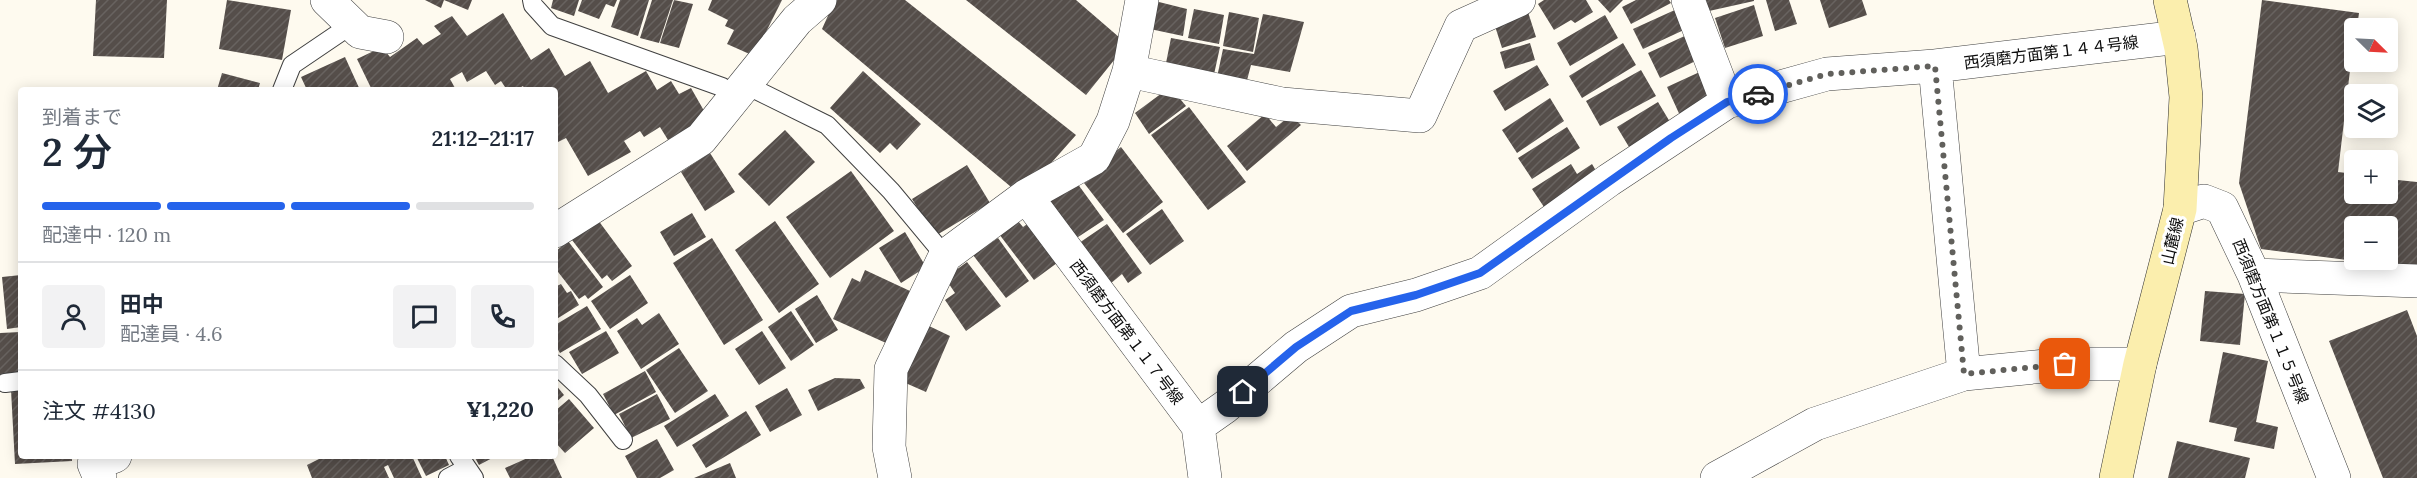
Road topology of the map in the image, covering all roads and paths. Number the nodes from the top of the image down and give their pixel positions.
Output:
1 (327, 0) edge
2 (532, 0) edge
3 (820, 0) edge
4 (1142, 0) edge
5 (1519, 0) edge
6 (1688, 0) edge
7 (2170, 0) edge
8 (351, 25) junction
9 (387, 37) dead end
10 (2179, 37) junction
11 (1935, 66) junction
12 (1129, 71) junction
13 (283, 87) edge
14 (741, 91) junction
15 (1727, 102) junction
16 (1026, 196) junction
17 (2180, 209) junction
18 (558, 229) edge
19 (945, 256) junction
20 (2254, 274) junction
21 (2417, 281) edge
22 (2140, 364) junction
23 (558, 367) edge
24 (1964, 374) junction
25 (1198, 426) junction
26 (623, 440) dead end
27 (467, 467) edge
28 (448, 478) edge
29 (895, 478) edge
30 (1205, 478) edge
31 (1717, 478) edge
32 (2116, 478) edge
33 (2334, 478) edge

1 - 8 street
2 - 14 lane
3 - 14 street
4 - 12 street
5 - 12 street
6 - 15 street
7 - 10 street, 山麓線
8 - 9 street
8 - 13 lane
10 - 11 street, 西須磨方面第１４４号線
10 - 17 street, 山麓線
11 - 15 street, 西須磨方面第１４４号線
11 - 24 street
12 - 16 street
14 - 18 street
14 - 19 lane
15 - 25 street, 西須磨方面第１４４号線
16 - 19 street
16 - 25 street, 西須磨方面第１１７号線
17 - 20 street, 西須磨方面第１１５号線
17 - 22 street, 山麓線
19 - 29 street
20 - 21 street
20 - 33 street, 西須磨方面第１１５号線
22 - 24 street
22 - 32 street, 山麓線
23 - 26 lane
24 - 31 street
25 - 30 street, 西須磨方面第１１７号線
27 - 28 lane

